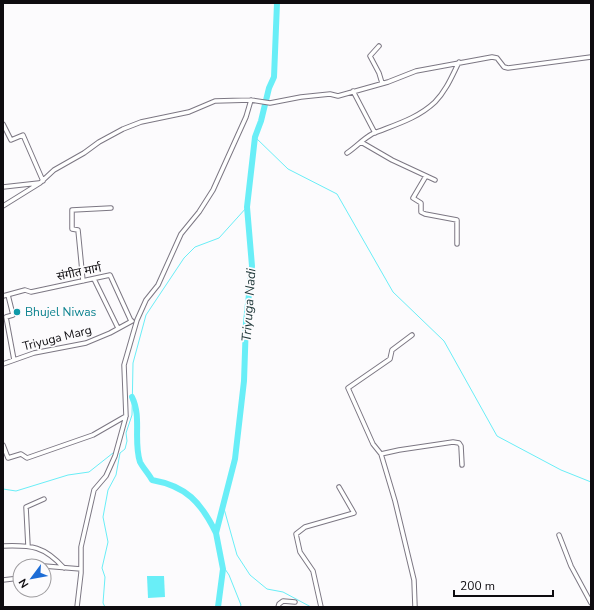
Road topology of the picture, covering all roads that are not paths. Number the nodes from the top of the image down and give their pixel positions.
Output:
1 (379, 46) dead end
2 (591, 57) edge
3 (459, 62) junction
4 (382, 84) junction
5 (353, 91) junction
6 (250, 100) junction
7 (3, 124) edge
8 (376, 133) junction
9 (361, 142) junction
10 (347, 153) dead end
11 (426, 176) junction
12 (435, 180) dead end
13 (41, 182) junction
14 (3, 187) edge
15 (3, 206) edge
16 (111, 208) dead end
17 (457, 244) dead end
18 (94, 279) junction
19 (83, 281) junction
20 (8, 295) junction
21 (3, 296) edge
22 (137, 320) junction
23 (131, 321) junction
24 (118, 328) junction
25 (412, 335) dead end
26 (14, 360) junction
27 (3, 364) edge
28 (126, 416) junction
29 (3, 446) edge
30 (381, 454) junction
31 (462, 465) dead end
32 (339, 487) dead end
33 (44, 499) dead end
34 (559, 535) dead end
35 (3, 546) edge
36 (28, 546) junction
37 (52, 567) edge
38 (64, 568) junction
39 (81, 569) junction
40 (295, 602) dead end
41 (591, 603) edge
42 (77, 607) edge
43 (278, 607) edge
44 (320, 607) edge
45 (415, 607) edge

1 - 4 street
2 - 3 street
3 - 4 street
3 - 8 street
4 - 5 street
5 - 6 street
5 - 8 street
6 - 13 street
6 - 22 street
7 - 13 street
8 - 9 street
9 - 10 street
9 - 11 street
11 - 12 street
11 - 17 street
13 - 14 street
13 - 15 street
16 - 19 street
18 - 19 street, संगीत मार्ग
18 - 23 street, संगीत मार्ग
18 - 24 street
19 - 20 street, संगीत मार्ग
20 - 21 street, संगीत मार्ग
20 - 26 street
22 - 23 street, Triyuga Marg
22 - 28 street
23 - 24 street, Triyuga Marg
24 - 26 street, Triyuga Marg
25 - 30 street
26 - 27 street, Triyuga Marg
28 - 29 street
28 - 39 street
30 - 31 street
30 - 45 street
32 - 44 street
33 - 36 street
34 - 41 street
35 - 36 street
36 - 38 street
37 - 38 street
38 - 39 street
39 - 42 street
40 - 43 street

